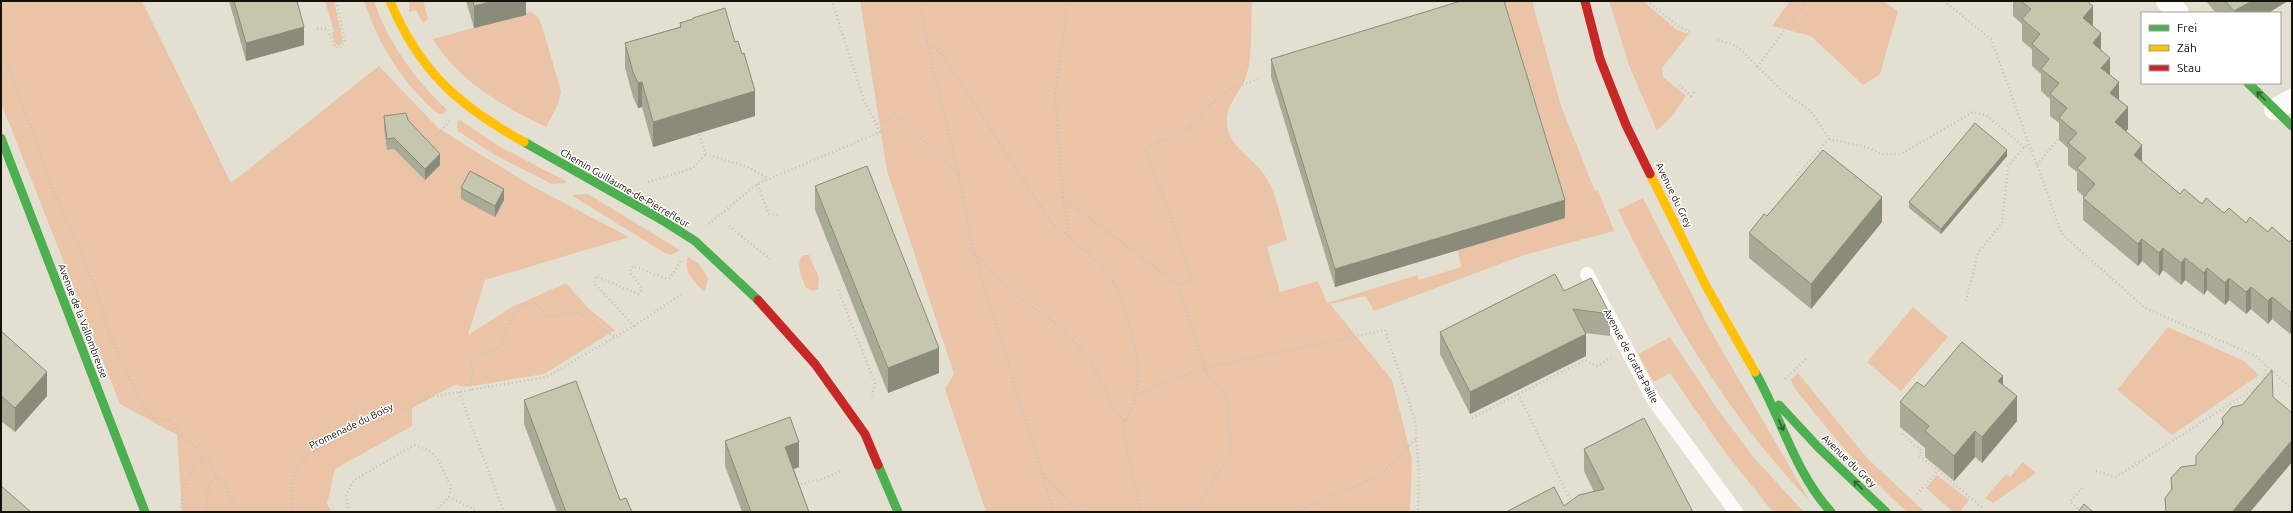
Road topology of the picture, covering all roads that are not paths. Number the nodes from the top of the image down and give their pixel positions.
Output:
1 (390, 1) edge
2 (1585, 1) edge
3 (2167, 1) edge
4 (2177, 12) edge
5 (2250, 84) edge
6 (2283, 104) edge
7 (2292, 126) edge
8 (1, 138) edge
9 (1587, 274) dead end
10 (1765, 389) junction
11 (145, 512) edge
12 (898, 512) edge
13 (1736, 512) edge
14 (1831, 512) edge
15 (1886, 512) edge

1 - 12 street, Chemin Guillaume-de-Pierrefleur
2 - 10 street, Avenue du Grey
3 - 4 street
6 -> 5 street
6 - 7 street
8 - 11 street, Avenue de la Vallombreuse
9 - 13 lane, Avenue de Gratta-Paille
10 -> 14 street, Avenue du Grey
15 -> 10 street, Avenue du Grey

